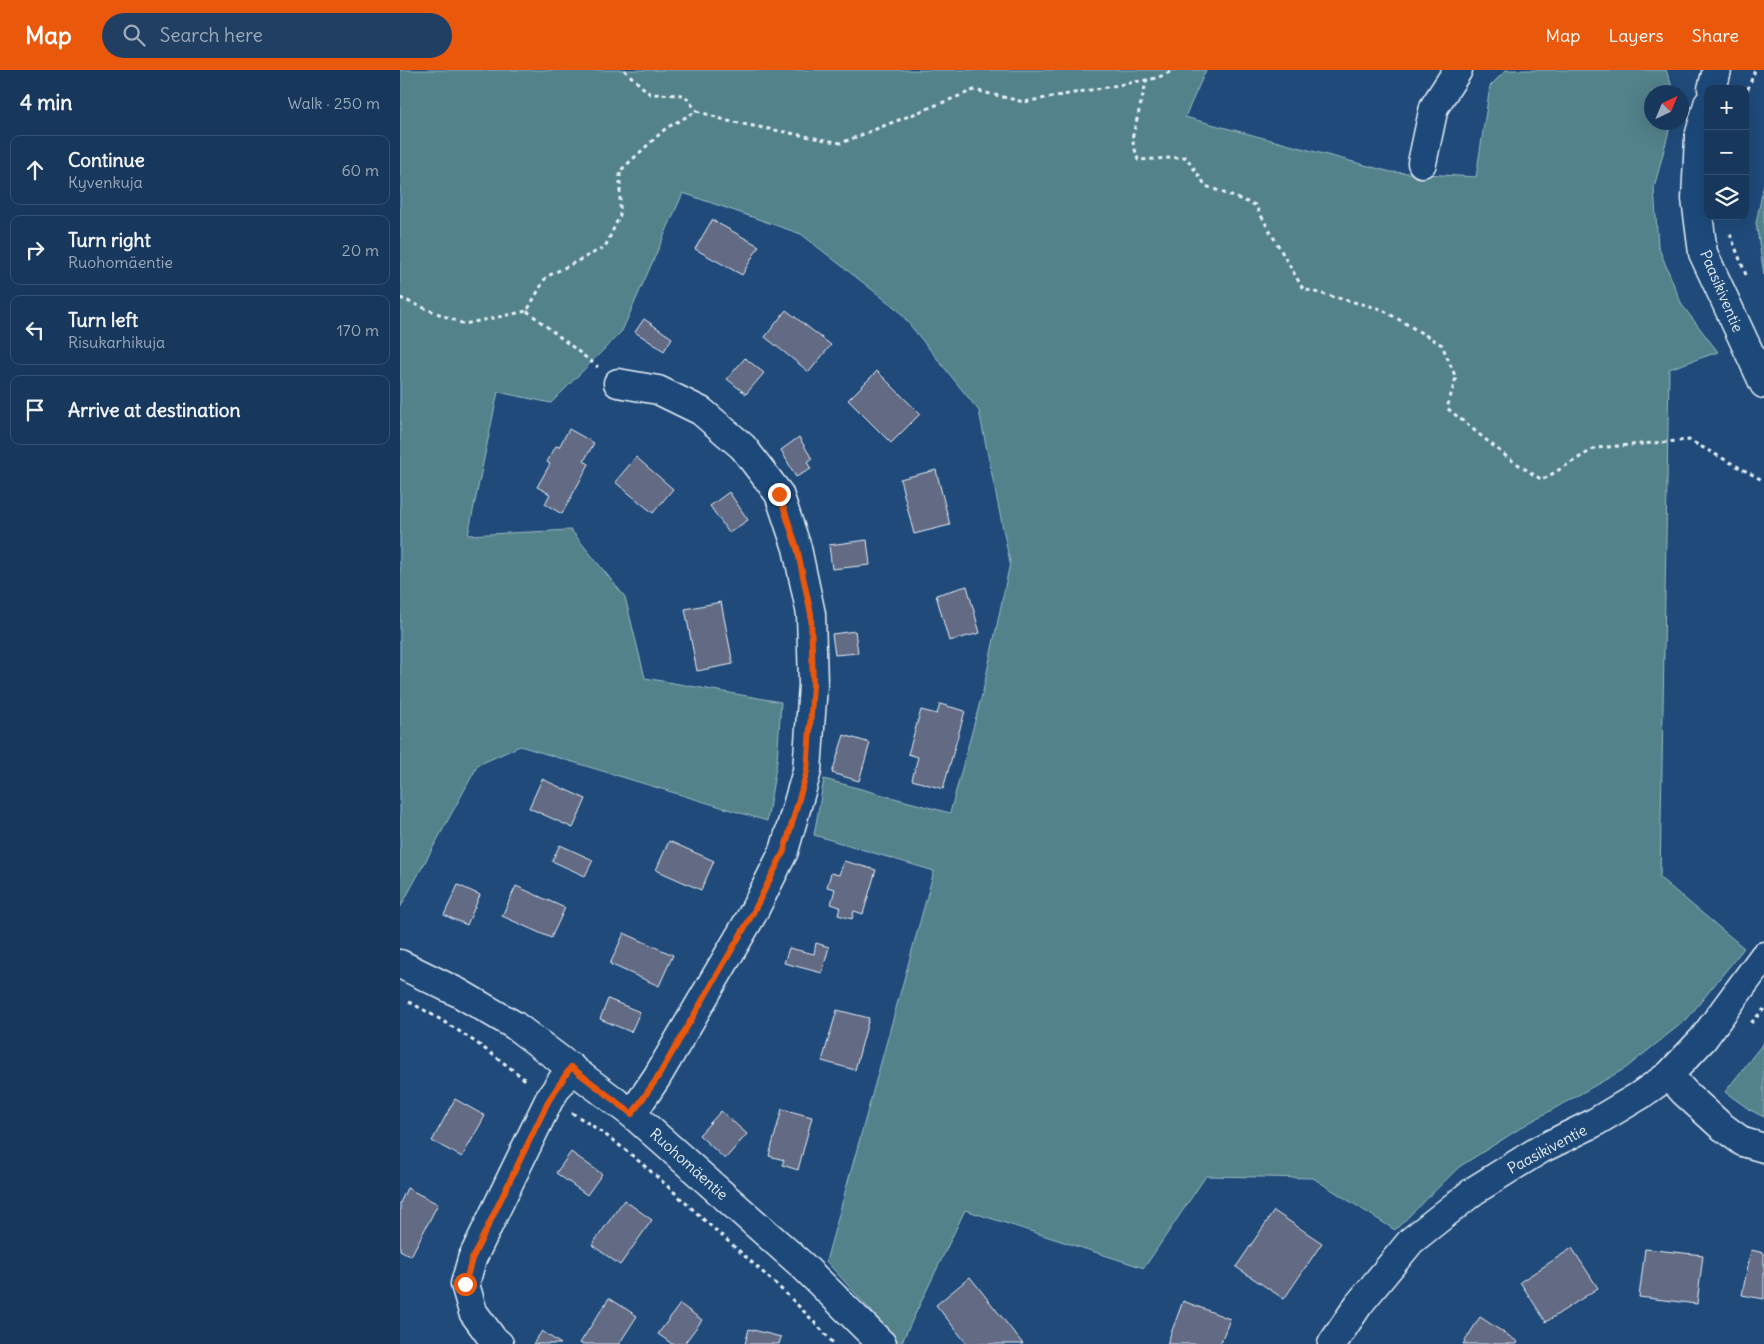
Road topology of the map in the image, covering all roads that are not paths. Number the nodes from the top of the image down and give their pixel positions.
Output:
1 (1458, 70) edge
2 (1717, 70) edge
3 (1713, 85) edge
4 (1704, 119) edge
5 (1422, 163) dead end
6 (618, 383) road end
7 (1764, 384) edge
8 (1764, 956) edge
9 (400, 964) edge
10 (571, 1067) junction
11 (1669, 1075) junction
12 (632, 1114) junction
13 (1764, 1148) edge
14 (499, 1344) edge
15 (882, 1344) edge
16 (1332, 1344) edge

1 - 5 street
2 - 3 street
4 - 7 street, Paasikiventie
6 - 12 street
8 - 11 street, Paasikiventie
9 - 10 street, Ruohomäentie
10 - 12 street, Ruohomäentie
10 - 14 street
11 - 13 street
11 - 16 street, Paasikiventie
12 - 15 street, Ruohomäentie

